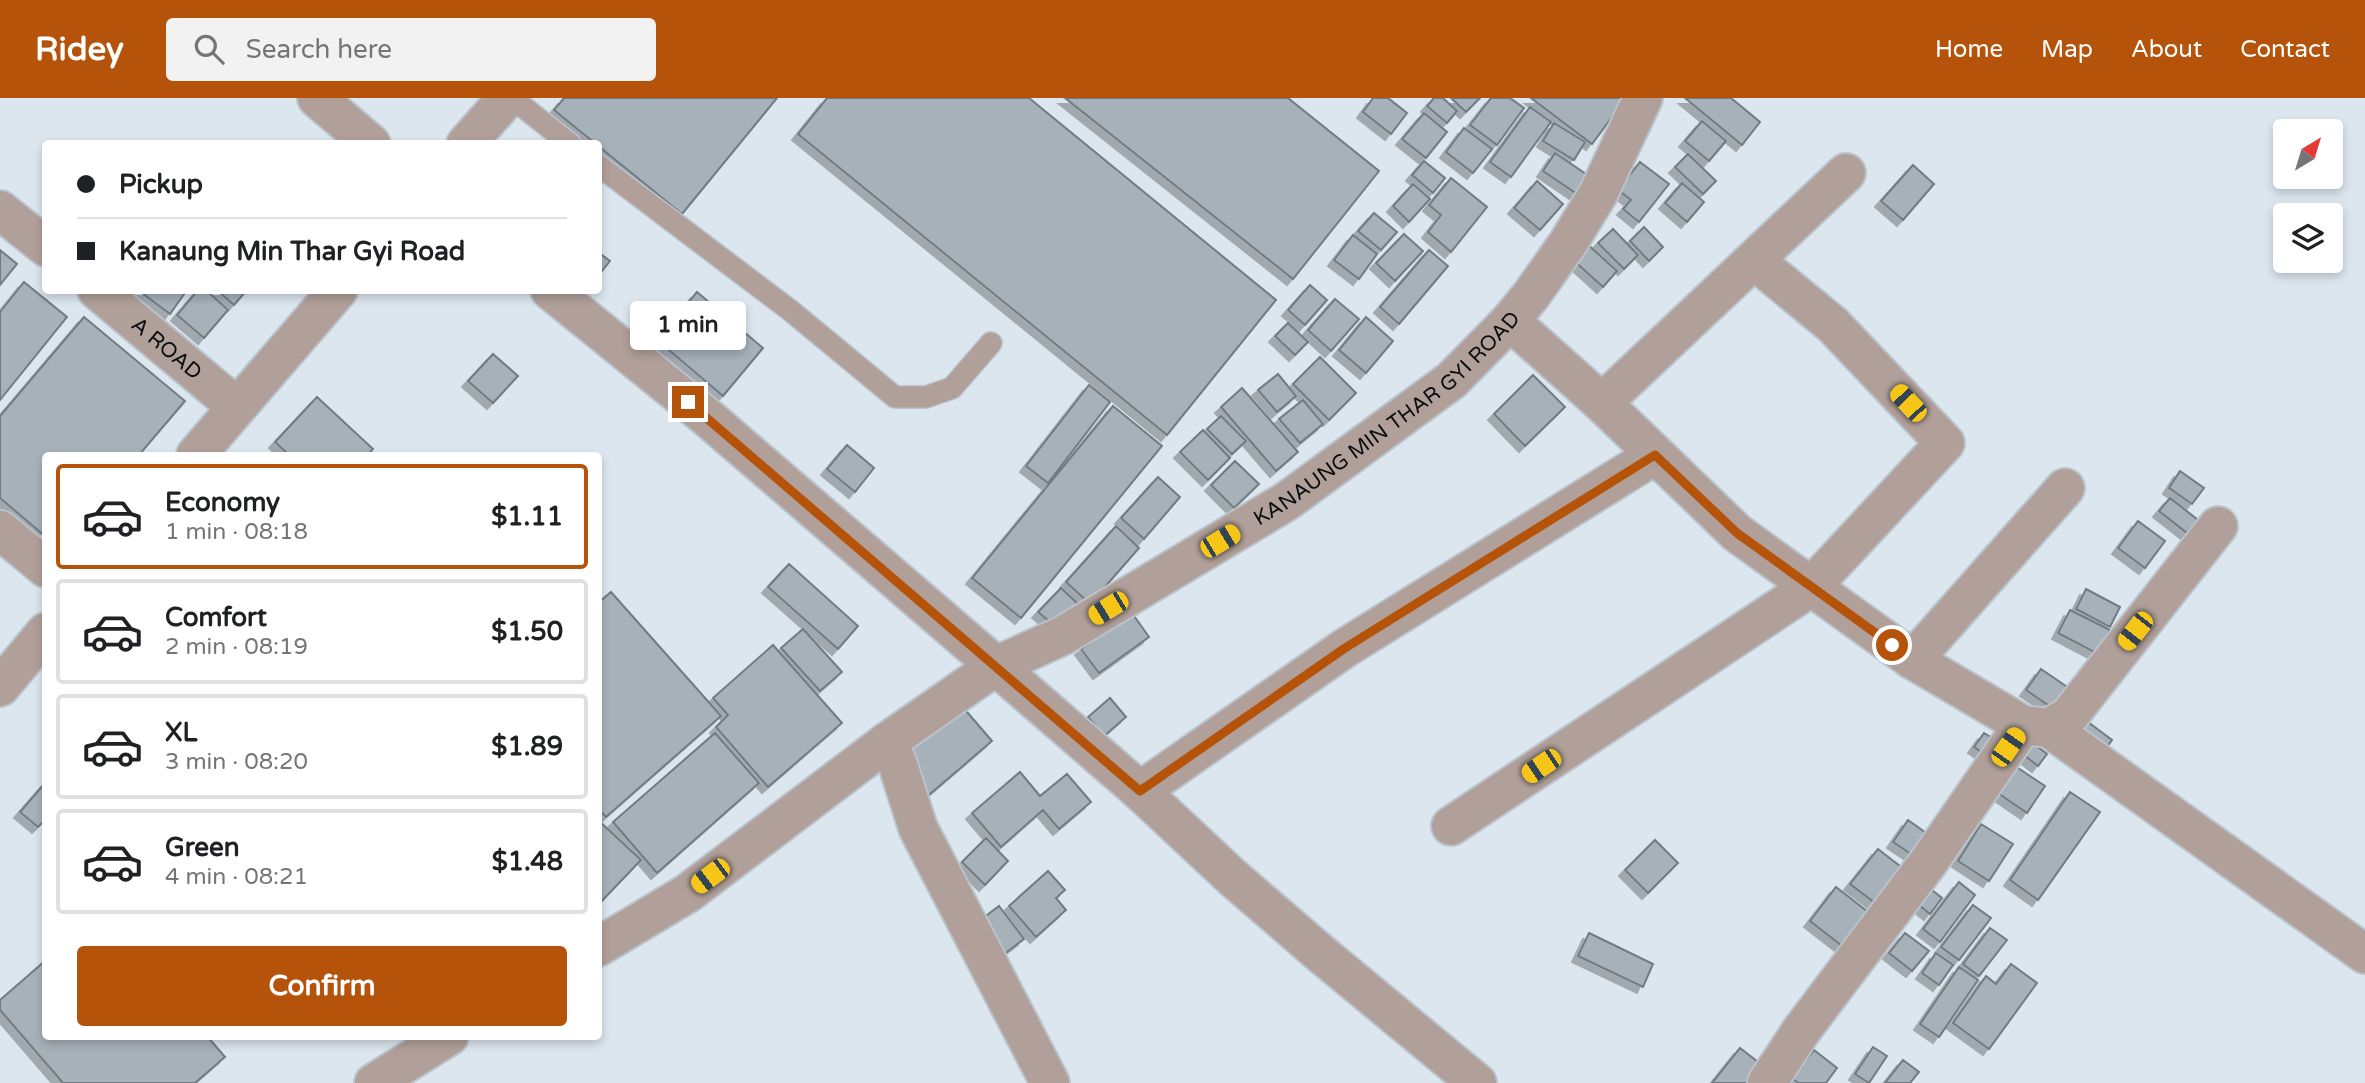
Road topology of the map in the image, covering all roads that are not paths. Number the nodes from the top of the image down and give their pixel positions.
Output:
1 (317, 98) edge
2 (509, 98) edge
3 (1643, 98) edge
4 (365, 140) edge
5 (470, 140) edge
6 (565, 140) edge
7 (602, 168) edge
8 (1846, 173) dead end
9 (0, 210) edge
10 (42, 244) edge
11 (1754, 260) junction
12 (102, 294) edge
13 (335, 294) edge
14 (555, 294) edge
15 (1510, 321) junction
16 (992, 343) dead end
17 (1602, 403) junction
18 (237, 407) junction
19 (199, 452) edge
20 (1655, 455) junction
21 (2066, 488) dead end
22 (2218, 526) dead end
23 (0, 530) edge
24 (42, 565) edge
25 (1811, 587) junction
26 (42, 637) edge
27 (1913, 660) junction
28 (996, 666) junction
29 (0, 687) edge
30 (2036, 726) junction
31 (887, 742) junction
32 (1140, 791) junction
33 (1451, 827) dead end
34 (602, 945) edge
35 (2365, 954) edge
36 (443, 1040) edge
37 (374, 1083) edge
38 (1050, 1083) edge
39 (1477, 1083) edge
40 (1767, 1083) edge

1 - 4 street
2 - 5 street
2 - 6 lane
3 - 15 street, KANAUNG MIN THAR GYI ROAD
7 - 16 lane
8 - 11 street
9 - 10 street
11 - 17 street
11 - 25 street
12 - 18 street, A ROAD
13 - 18 street
14 - 28 street
15 - 17 street
15 - 28 street, KANAUNG MIN THAR GYI ROAD
17 - 20 street
18 - 19 street
20 - 25 street
20 - 32 street
21 - 27 street
22 - 30 street
23 - 24 street
25 - 27 street
25 - 33 street
26 - 29 street
27 - 30 street
28 - 31 street, KANAUNG MIN THAR GYI ROAD
28 - 32 street
30 - 35 street
30 - 40 street
31 - 34 street, KANAUNG MIN THAR GYI ROAD
31 - 38 street
32 - 39 street
36 - 37 street

